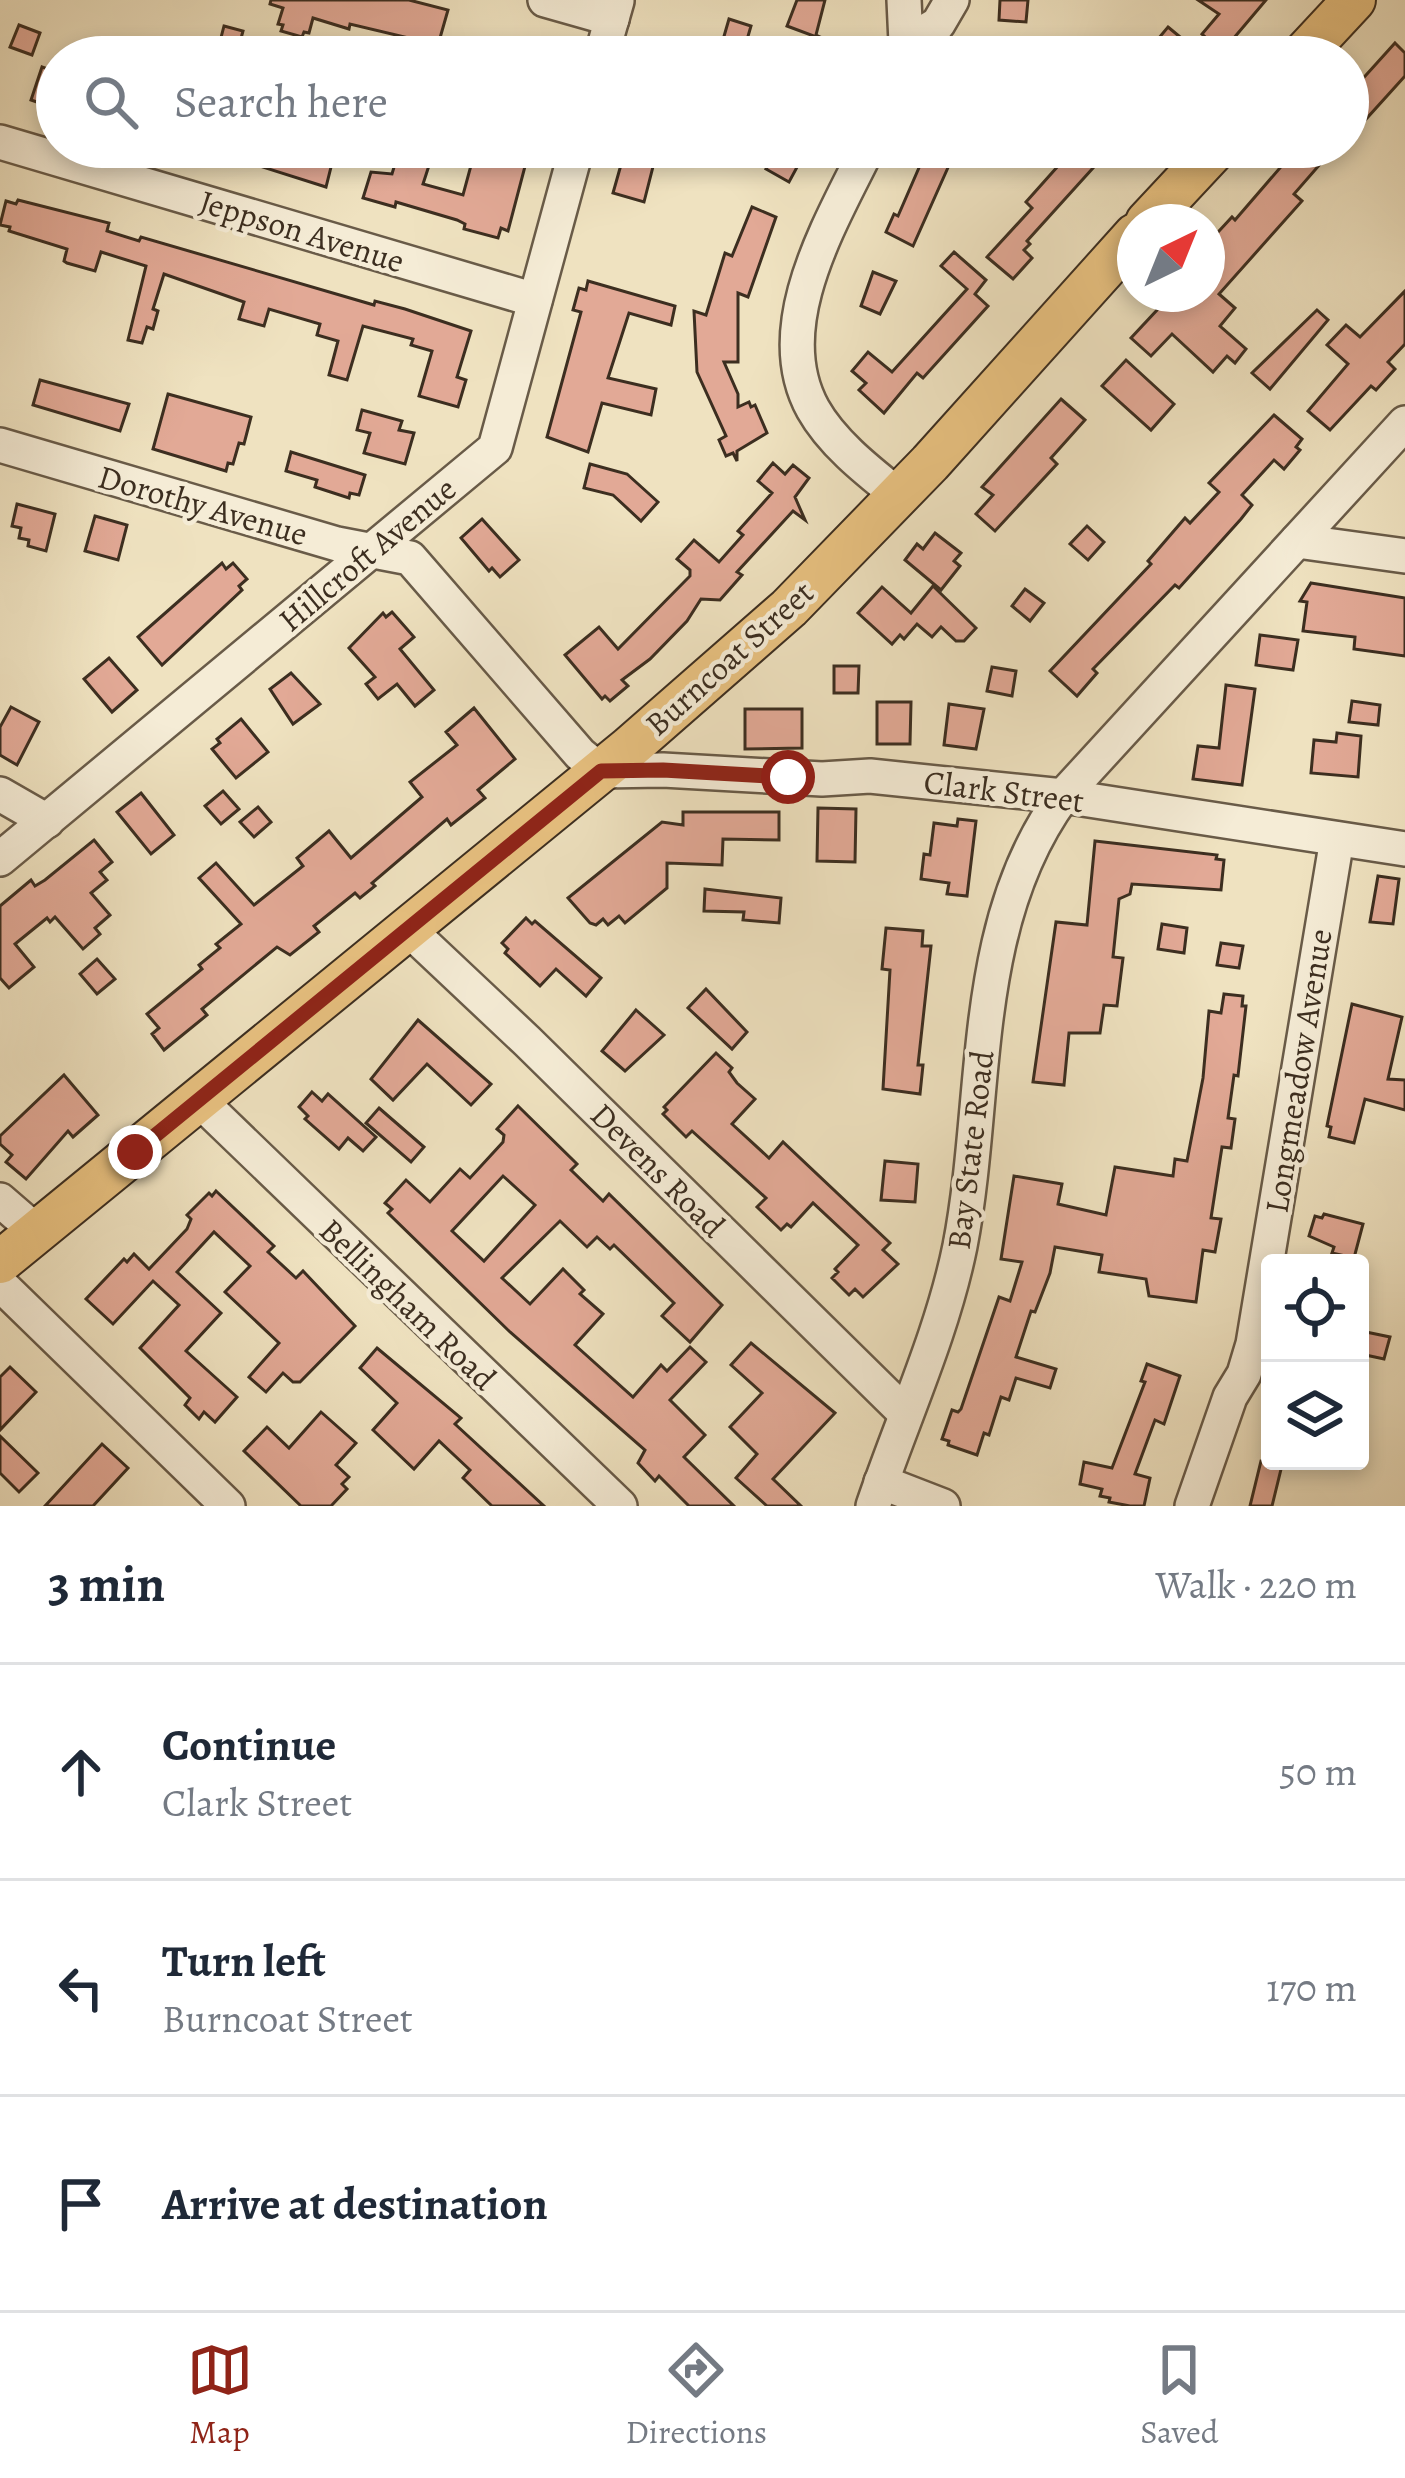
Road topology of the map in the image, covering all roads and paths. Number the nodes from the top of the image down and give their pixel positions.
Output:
1 (545, 0) edge
2 (904, 0) edge
3 (952, 0) edge
4 (1354, 0) edge
5 (615, 9) edge
6 (904, 36) edge
7 (922, 36) edge
8 (1321, 36) edge
9 (0, 142) edge
10 (36, 153) edge
11 (88, 168) edge
12 (571, 168) edge
13 (858, 168) edge
14 (1197, 168) edge
15 (1164, 204) edge
16 (1117, 256) edge
17 (535, 300) junction
18 (1405, 423) edge
19 (0, 445) edge
20 (898, 495) junction
21 (1297, 541) junction
22 (373, 550) junction
23 (1405, 556) edge
24 (601, 771) junction
25 (0, 794) edge
26 (1063, 796) junction
27 (47, 821) junction
28 (1337, 839) junction
29 (1405, 849) edge
30 (0, 859) edge
31 (407, 928) junction
32 (199, 1100) junction
33 (0, 1201) edge
34 (37, 1232) junction
35 (0, 1262) edge
36 (0, 1284) edge
37 (905, 1414) junction
38 (877, 1494) edge
39 (228, 1506) edge
40 (620, 1506) edge
41 (944, 1506) edge
42 (1192, 1506) edge

1 - 5 street
2 - 6 street
3 - 7 street
4 - 8 main road
9 - 10 street, Jeppson Avenue
11 - 17 street, Jeppson Avenue
12 - 17 street, Hillcroft Avenue
13 - 20 street
14 - 15 main road
16 - 20 main road, Burncoat Street
17 - 22 street, Hillcroft Avenue
18 - 21 street, Bay State Road
19 - 22 street, Dorothy Avenue
20 - 24 main road, Burncoat Street
21 - 23 street
21 - 26 street, Bay State Road
22 - 24 street, Dorothy Avenue
22 - 27 street, Hillcroft Avenue
24 - 26 street, Clark Street
24 - 31 main road, Burncoat Street
25 - 27 street
26 - 28 street, Clark Street
26 - 37 street, Bay State Road
27 - 30 street, Hillcroft Avenue
28 - 29 street, Clark Street
28 - 42 street, Longmeadow Avenue
31 - 32 main road, Burncoat Street
31 - 37 street, Devens Road
32 - 34 main road, Burncoat Street
32 - 40 street, Bellingham Road
33 - 34 street
34 - 35 main road, Burncoat Street
36 - 39 street
37 - 38 street, Bay State Road
38 - 41 street

